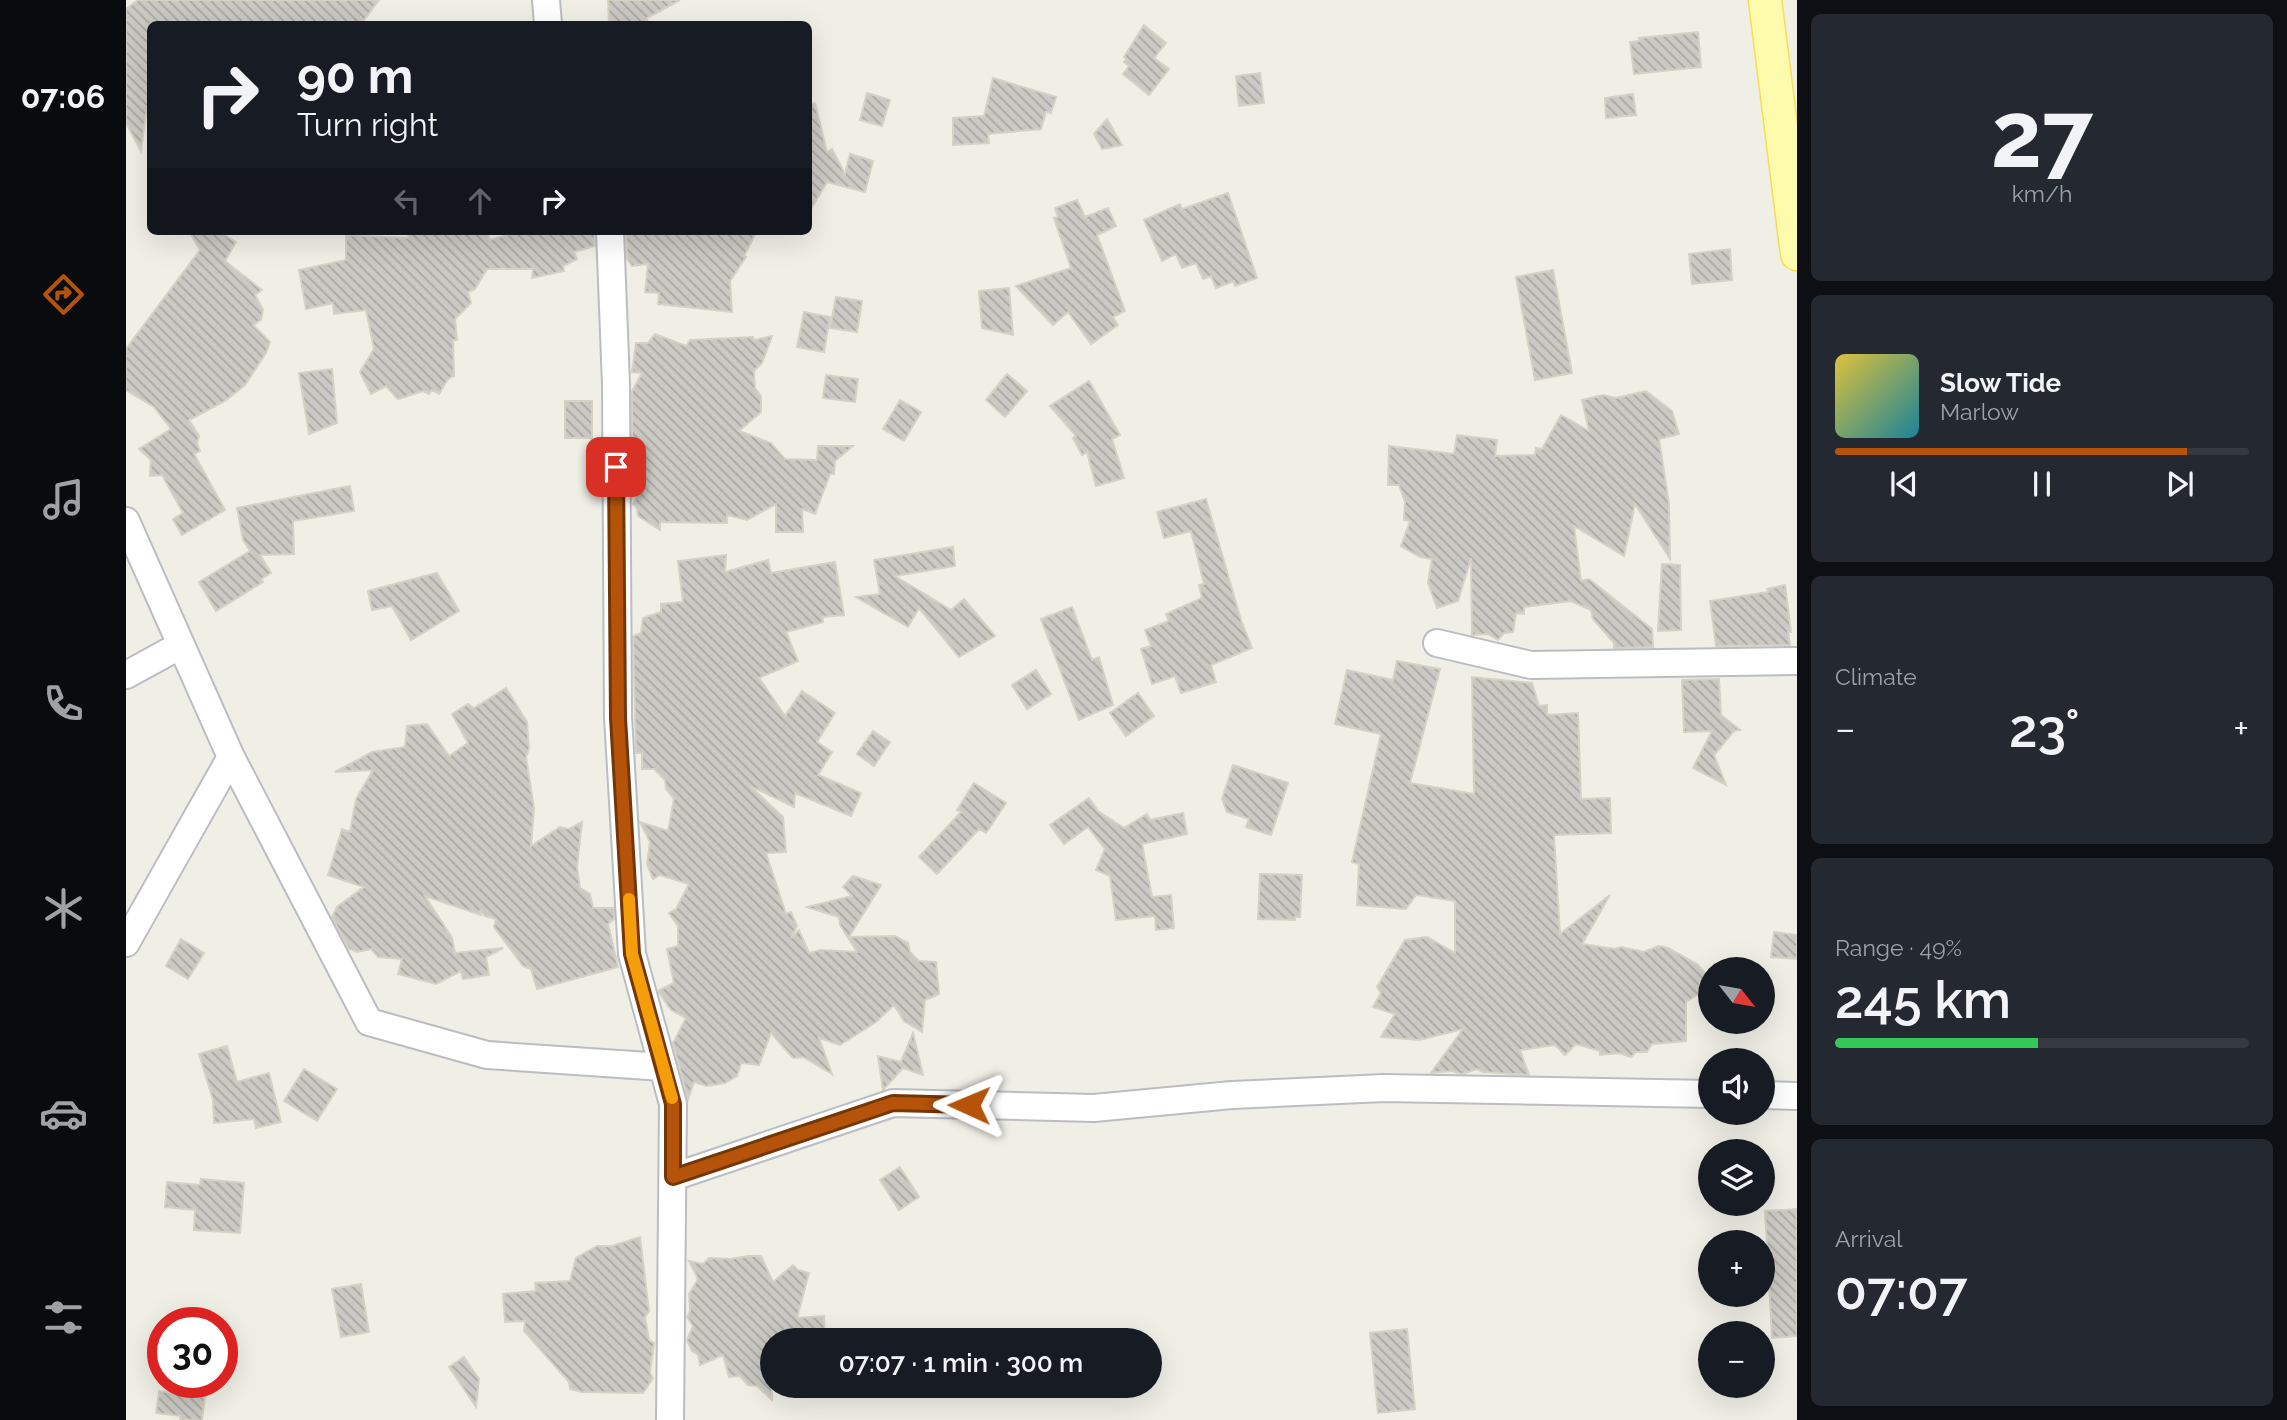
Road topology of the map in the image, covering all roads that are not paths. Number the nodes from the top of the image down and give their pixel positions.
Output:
1 (547, 0) edge
2 (1765, 0) edge
3 (548, 21) edge
4 (610, 235) edge
5 (1797, 254) edge
6 (126, 521) edge
7 (1437, 643) dead end
8 (181, 645) junction
9 (1797, 661) edge
10 (126, 675) edge
11 (231, 757) junction
12 (126, 943) edge
13 (663, 1067) junction
14 (1698, 1094) edge
15 (1775, 1095) edge
16 (1797, 1096) edge
17 (673, 1177) junction
18 (670, 1420) edge

1 - 3 street
2 - 5 main road
4 - 13 street
6 - 8 street
7 - 9 street
8 - 10 street
8 - 11 street
11 - 12 street
11 - 13 street
13 - 17 street
14 - 17 street
15 - 16 street
17 - 18 street

